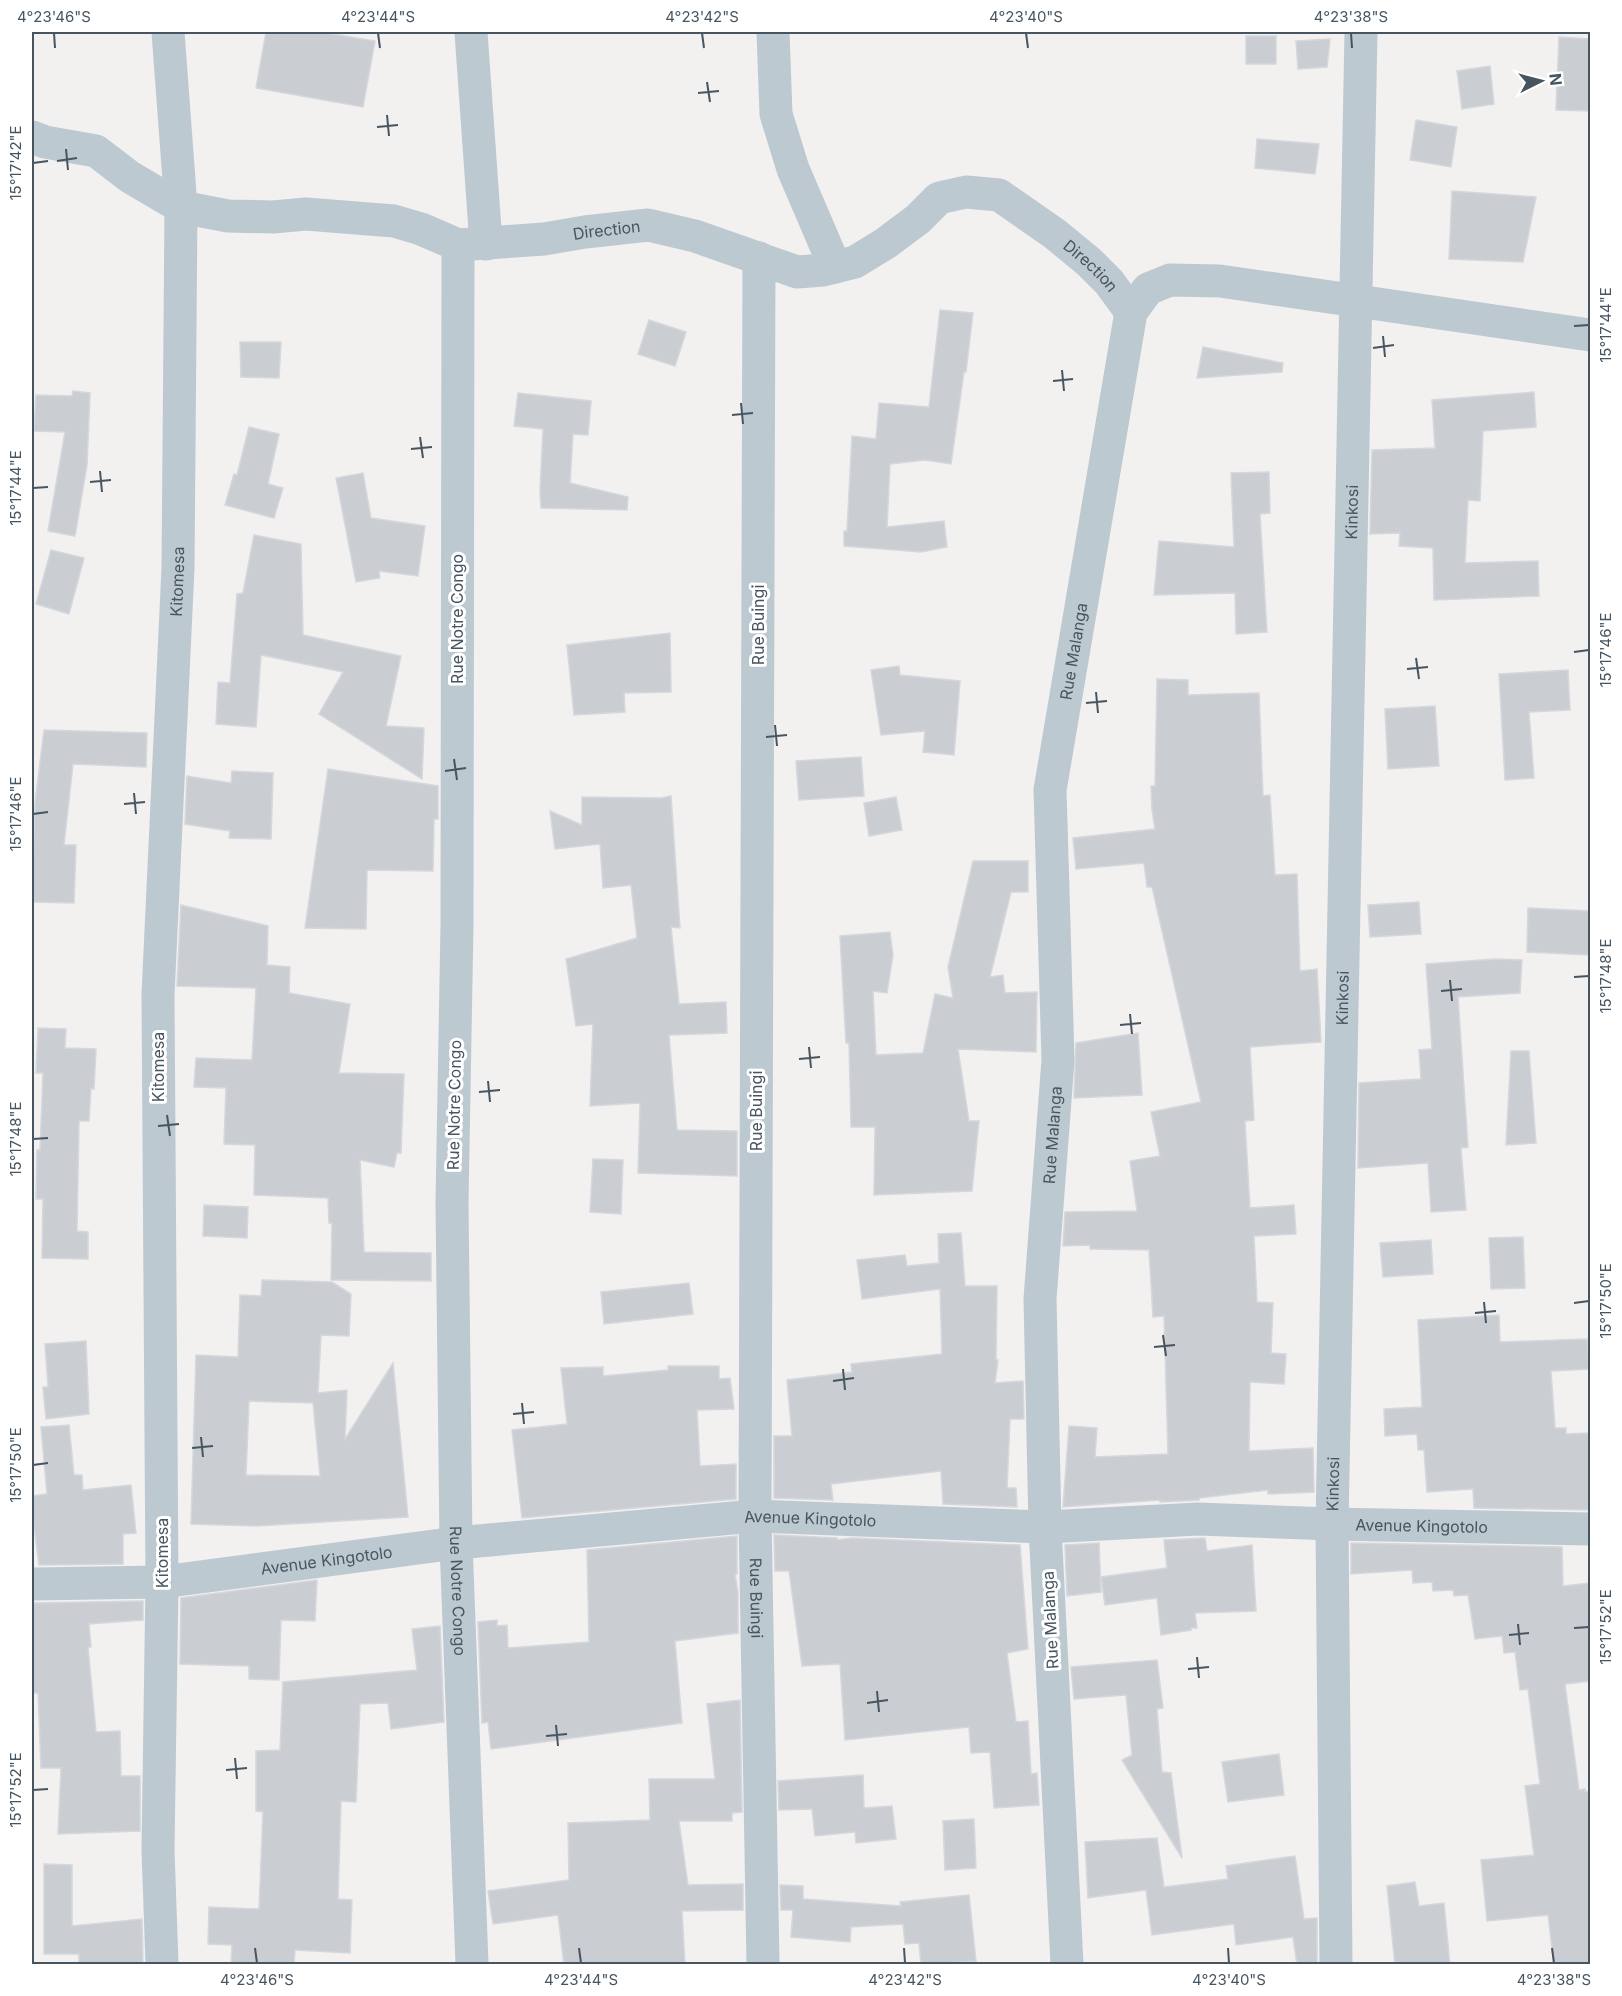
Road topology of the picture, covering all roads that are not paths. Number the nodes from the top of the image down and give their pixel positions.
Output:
1 (168, 32) edge
2 (471, 32) edge
3 (773, 32) edge
4 (1361, 32) edge
5 (32, 137) edge
6 (181, 207) junction
7 (472, 245) junction
8 (759, 258) junction
9 (835, 267) junction
10 (1356, 300) junction
11 (1131, 312) junction
12 (1590, 335) edge
13 (755, 1516) junction
14 (1332, 1524) junction
15 (1046, 1527) junction
16 (1590, 1529) edge
17 (456, 1543) junction
18 (162, 1582) junction
19 (32, 1584) edge
20 (162, 1965) edge
21 (472, 1965) edge
22 (763, 1965) edge
23 (1067, 1965) edge
24 (1336, 1965) edge

1 - 6 street, Kitomesa
2 - 7 street, Rue Notre Congo
3 - 9 street
4 - 10 street, Kinkosi
5 - 6 street, Direction
6 - 7 street, Direction
6 - 18 street, Kitomesa
7 - 8 street, Direction
7 - 17 street, Rue Notre Congo
8 - 9 street, Direction
8 - 13 street, Rue Buingi
9 - 11 street, Direction
10 - 11 street
10 - 12 street
10 - 14 street, Kinkosi
11 - 15 street, Rue Malanga
13 - 15 street, Avenue Kingotolo
13 - 17 street, Avenue Kingotolo
13 - 22 street, Rue Buingi
14 - 15 street, Avenue Kingotolo
14 - 16 street, Avenue Kingotolo
14 - 24 street, Kinkosi
15 - 23 street, Rue Malanga
17 - 18 street, Avenue Kingotolo
17 - 21 street, Rue Notre Congo
18 - 19 street, Avenue Kingotolo
18 - 20 street, Kitomesa

